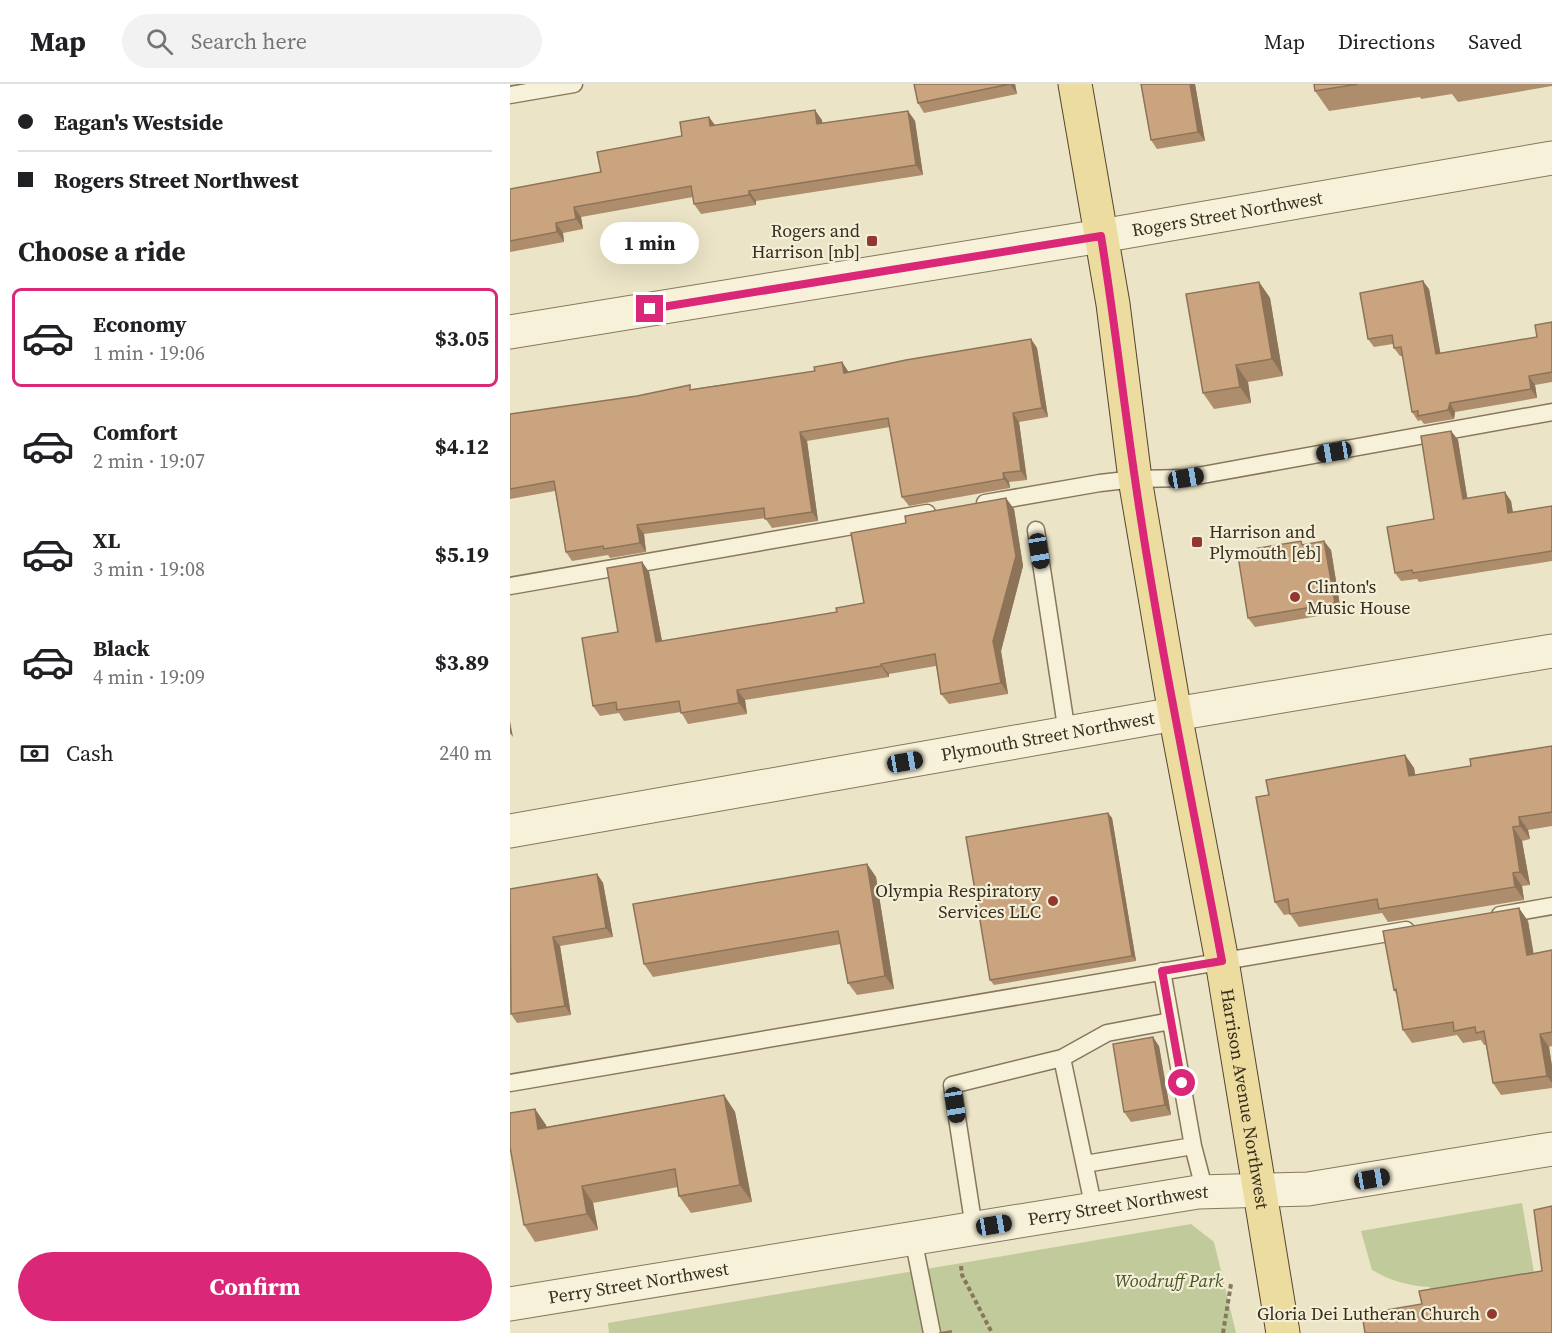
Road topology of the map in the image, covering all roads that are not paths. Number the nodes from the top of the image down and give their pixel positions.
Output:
1 (574, 84) edge
2 (1075, 84) edge
3 (510, 95) edge
4 (1552, 158) edge
5 (1101, 236) junction
6 (510, 332) edge
7 (1552, 412) edge
8 (1135, 479) junction
9 (970, 506) edge
10 (947, 510) edge
11 (1036, 530) dead end
12 (510, 586) edge
13 (1552, 651) edge
14 (1175, 714) junction
15 (1067, 733) junction
16 (510, 831) edge
17 (1552, 906) edge
18 (1483, 918) edge
19 (1425, 927) edge
20 (1222, 961) junction
21 (1162, 971) junction
22 (1171, 1021) junction
23 (1062, 1058) junction
24 (510, 1083) edge
25 (1193, 1146) junction
26 (1552, 1149) edge
27 (1085, 1164) junction
28 (1259, 1190) junction
29 (1205, 1192) junction
30 (1094, 1209) junction
31 (974, 1228) junction
32 (914, 1238) junction
33 (510, 1304) edge
34 (932, 1333) edge
35 (1283, 1333) edge

1 - 3 lane
2 - 5 main road, Harrison Avenue Northwest
4 - 5 street, Rogers Street Northwest
5 - 6 street, Rogers Street Northwest
5 - 8 main road, Harrison Avenue Northwest
7 - 8 lane
8 - 9 lane
8 - 14 main road, Harrison Avenue Northwest
10 - 12 lane
11 - 15 lane
13 - 14 street, Plymouth Street Northwest
14 - 15 street, Plymouth Street Northwest
14 - 20 main road, Harrison Avenue Northwest
15 - 16 street, Plymouth Street Northwest
17 - 18 lane
19 - 20 lane
20 - 21 lane
20 - 28 main road, Harrison Avenue Northwest
21 - 22 lane
21 - 24 lane
22 - 23 lane
22 - 25 lane
23 - 27 lane
23 - 31 lane
25 - 27 lane
25 - 29 lane
26 - 28 street, Perry Street Northwest
27 - 30 lane
28 - 29 street, Perry Street Northwest
28 - 35 main road, Harrison Avenue Northwest
29 - 30 street, Perry Street Northwest
30 - 31 street, Perry Street Northwest
31 - 32 street, Perry Street Northwest
32 - 33 street, Perry Street Northwest
32 - 34 lane

